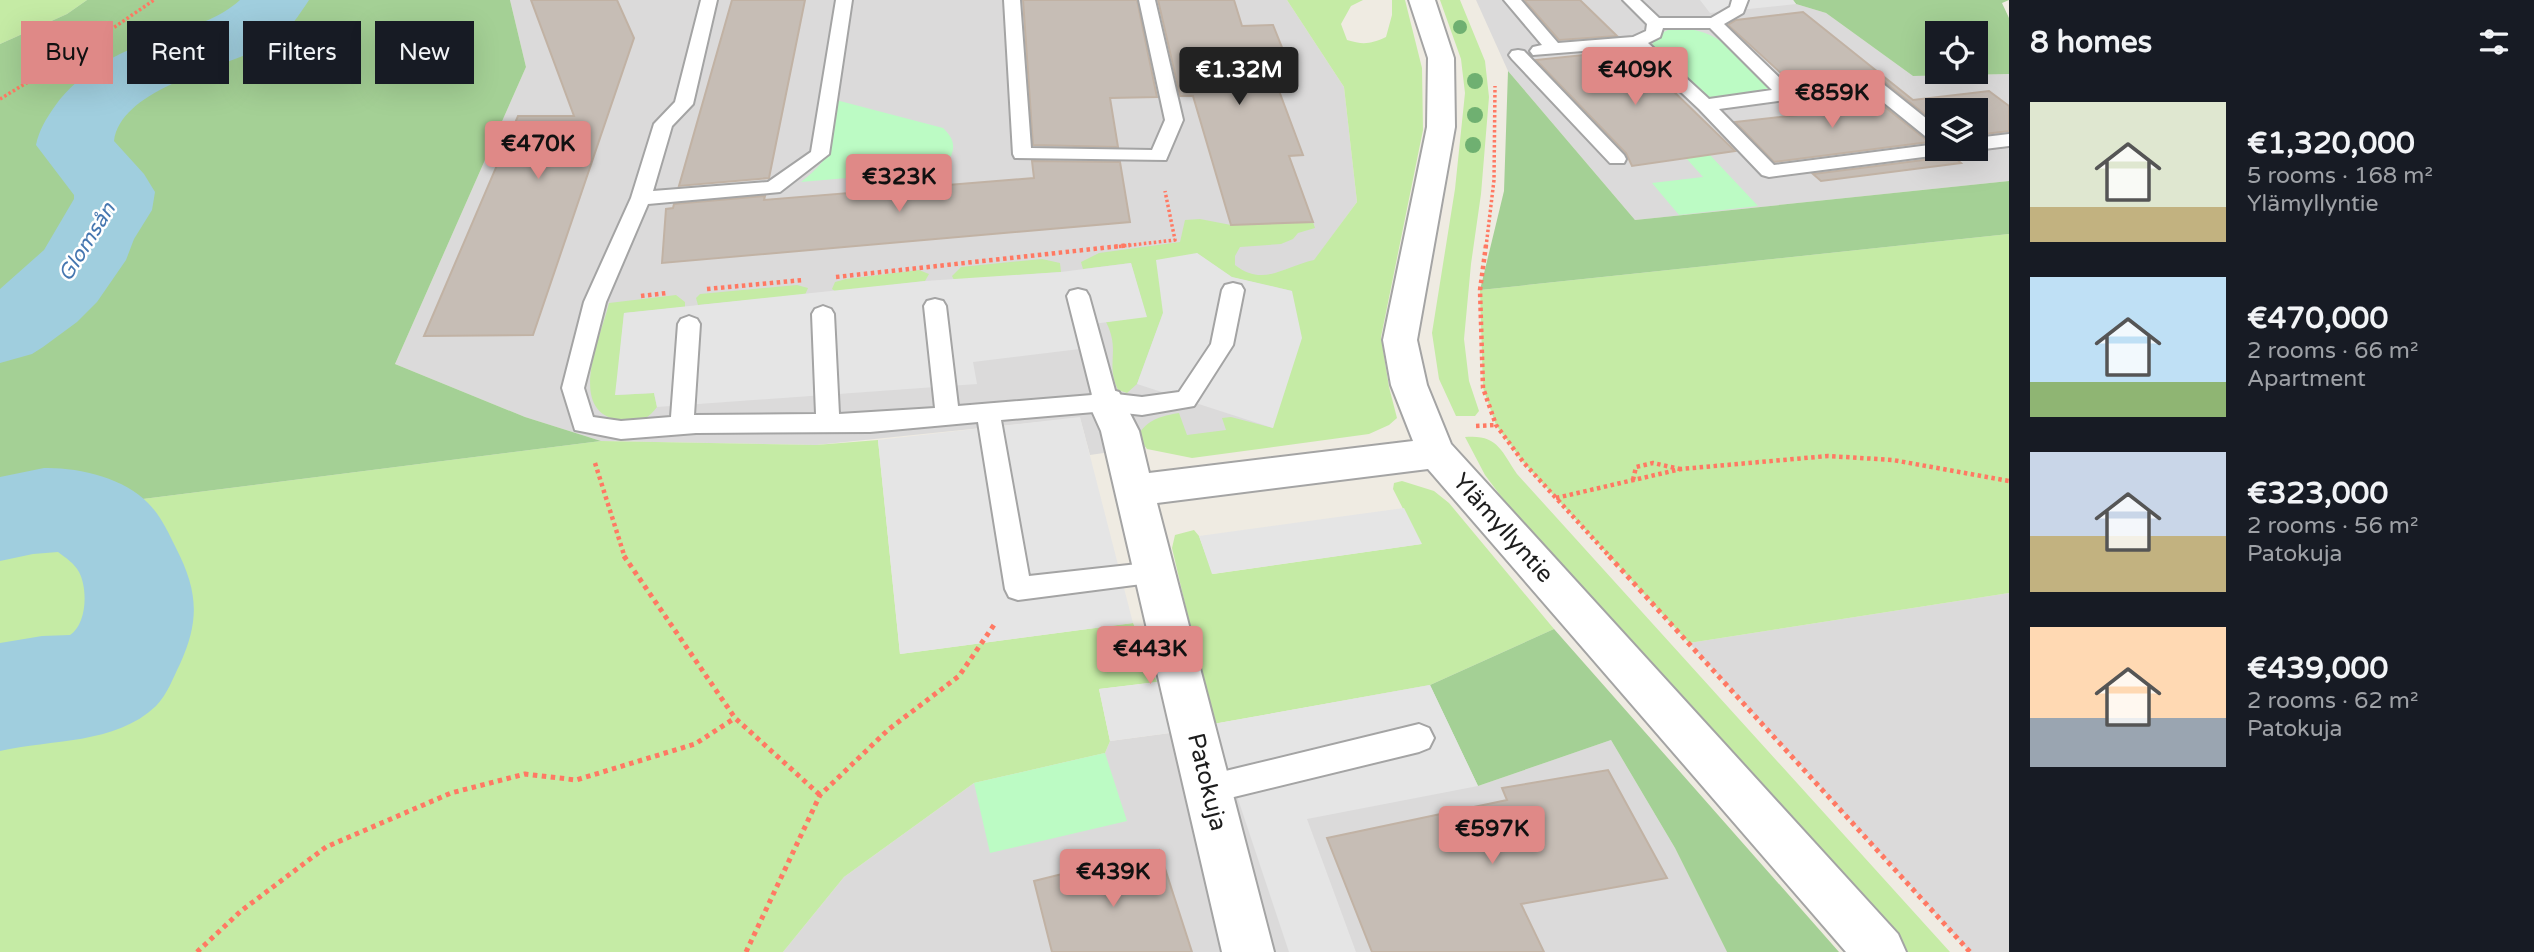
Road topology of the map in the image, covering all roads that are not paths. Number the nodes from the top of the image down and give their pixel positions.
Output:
1 (844, 0) edge
2 (1012, 0) edge
3 (1146, 0) edge
4 (1422, 0) edge
5 (1512, 0) edge
6 (1631, 0) edge
7 (1740, 0) edge
8 (701, 3) edge
9 (1655, 23) junction
10 (1714, 23) junction
11 (1637, 42) junction
12 (1554, 48) junction
13 (1786, 94) junction
14 (1705, 105) junction
15 (1925, 126) edge
16 (2009, 140) edge
17 (1988, 143) edge
18 (1925, 151) edge
19 (1617, 159) dead end
20 (641, 198) junction
21 (1233, 290) dead end
22 (1078, 296) dead end
23 (935, 306) dead end
24 (823, 314) dead end
25 (689, 324) dead end
26 (1106, 402) junction
27 (988, 413) junction
28 (947, 416) junction
29 (828, 424) junction
30 (682, 425) junction
31 (1437, 453) junction
32 (1135, 490) junction
33 (1156, 573) junction
34 (1419, 738) dead end
35 (1209, 789) junction
36 (1248, 952) edge
37 (1880, 952) edge

1 - 20 lane
2 - 3 lane
4 - 31 street, Ylämyllyntie
5 - 12 lane
6 - 9 lane
7 - 10 lane
8 - 20 lane
9 - 10 lane
9 - 11 lane
10 - 13 lane
11 - 12 lane
11 - 14 lane
12 - 19 lane
13 - 14 lane
13 - 15 lane
14 - 18 lane
16 - 17 lane
20 - 30 lane
21 - 26 lane
22 - 26 lane
23 - 28 lane
24 - 29 lane
25 - 30 lane
26 - 27 lane
26 - 32 street, Patokuja
27 - 28 lane
27 - 33 lane
28 - 29 lane
29 - 30 lane
31 - 32 street
31 - 37 street, Ylämyllyntie
32 - 33 street, Patokuja
33 - 35 street, Patokuja
34 - 35 lane
35 - 36 street, Patokuja

